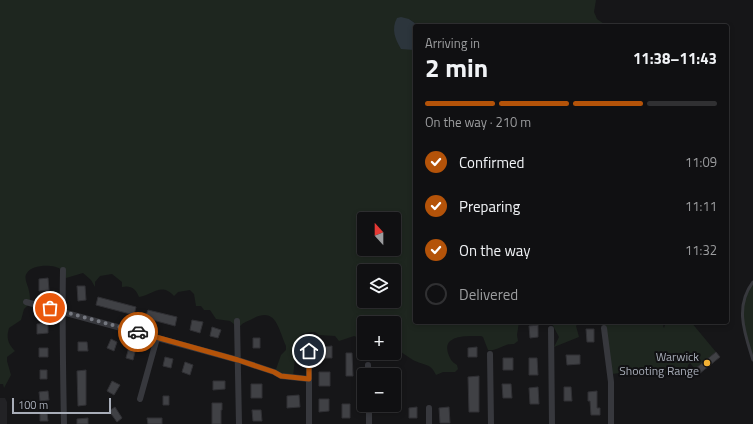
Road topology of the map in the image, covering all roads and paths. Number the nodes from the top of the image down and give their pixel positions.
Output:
1 (63, 270) dead end
2 (753, 282) edge
3 (26, 302) dead end
4 (62, 311) junction
5 (237, 321) dead end
6 (604, 328) dead end
7 (551, 329) dead end
8 (157, 338) junction
9 (309, 351) dead end
10 (490, 354) dead end
11 (238, 360) junction
12 (753, 360) edge
13 (309, 379) junction
14 (140, 399) dead end
15 (428, 408) dead end
16 (369, 412) edge
17 (64, 424) edge
18 (239, 424) edge
19 (309, 424) edge
20 (369, 424) edge
21 (429, 424) edge
22 (491, 424) edge
23 (552, 424) edge
24 (611, 424) edge

1 - 4 street
2 - 12 lane
3 - 4 street
4 - 8 street
4 - 17 street
5 - 11 street
6 - 24 street
7 - 23 street
8 - 11 street
8 - 14 street
9 - 13 street
10 - 22 street
11 - 13 street
11 - 18 street
13 - 19 street
15 - 21 street
16 - 20 street

